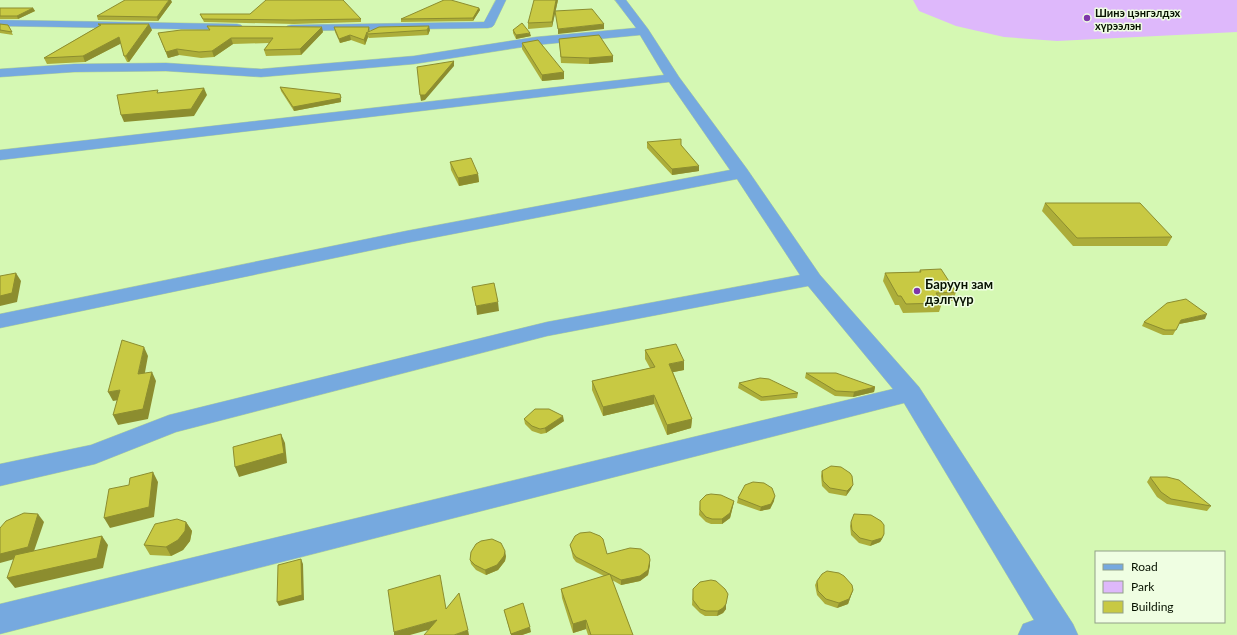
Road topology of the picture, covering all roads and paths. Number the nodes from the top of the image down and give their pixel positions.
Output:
1 (501, 0) edge
2 (620, 0) edge
3 (0, 23) edge
4 (246, 27) edge
5 (278, 27) edge
6 (644, 31) junction
7 (0, 73) edge
8 (673, 78) junction
9 (0, 155) edge
10 (741, 173) junction
11 (813, 279) junction
12 (0, 321) edge
13 (910, 393) junction
14 (0, 475) edge
15 (0, 619) edge
16 (1051, 633) edge

1 - 5 street
2 - 6 street
3 - 4 street
6 - 7 street
6 - 8 street
8 - 9 street
8 - 10 street
10 - 11 street
10 - 12 street
11 - 13 street
11 - 14 street
13 - 15 street
13 - 16 street

